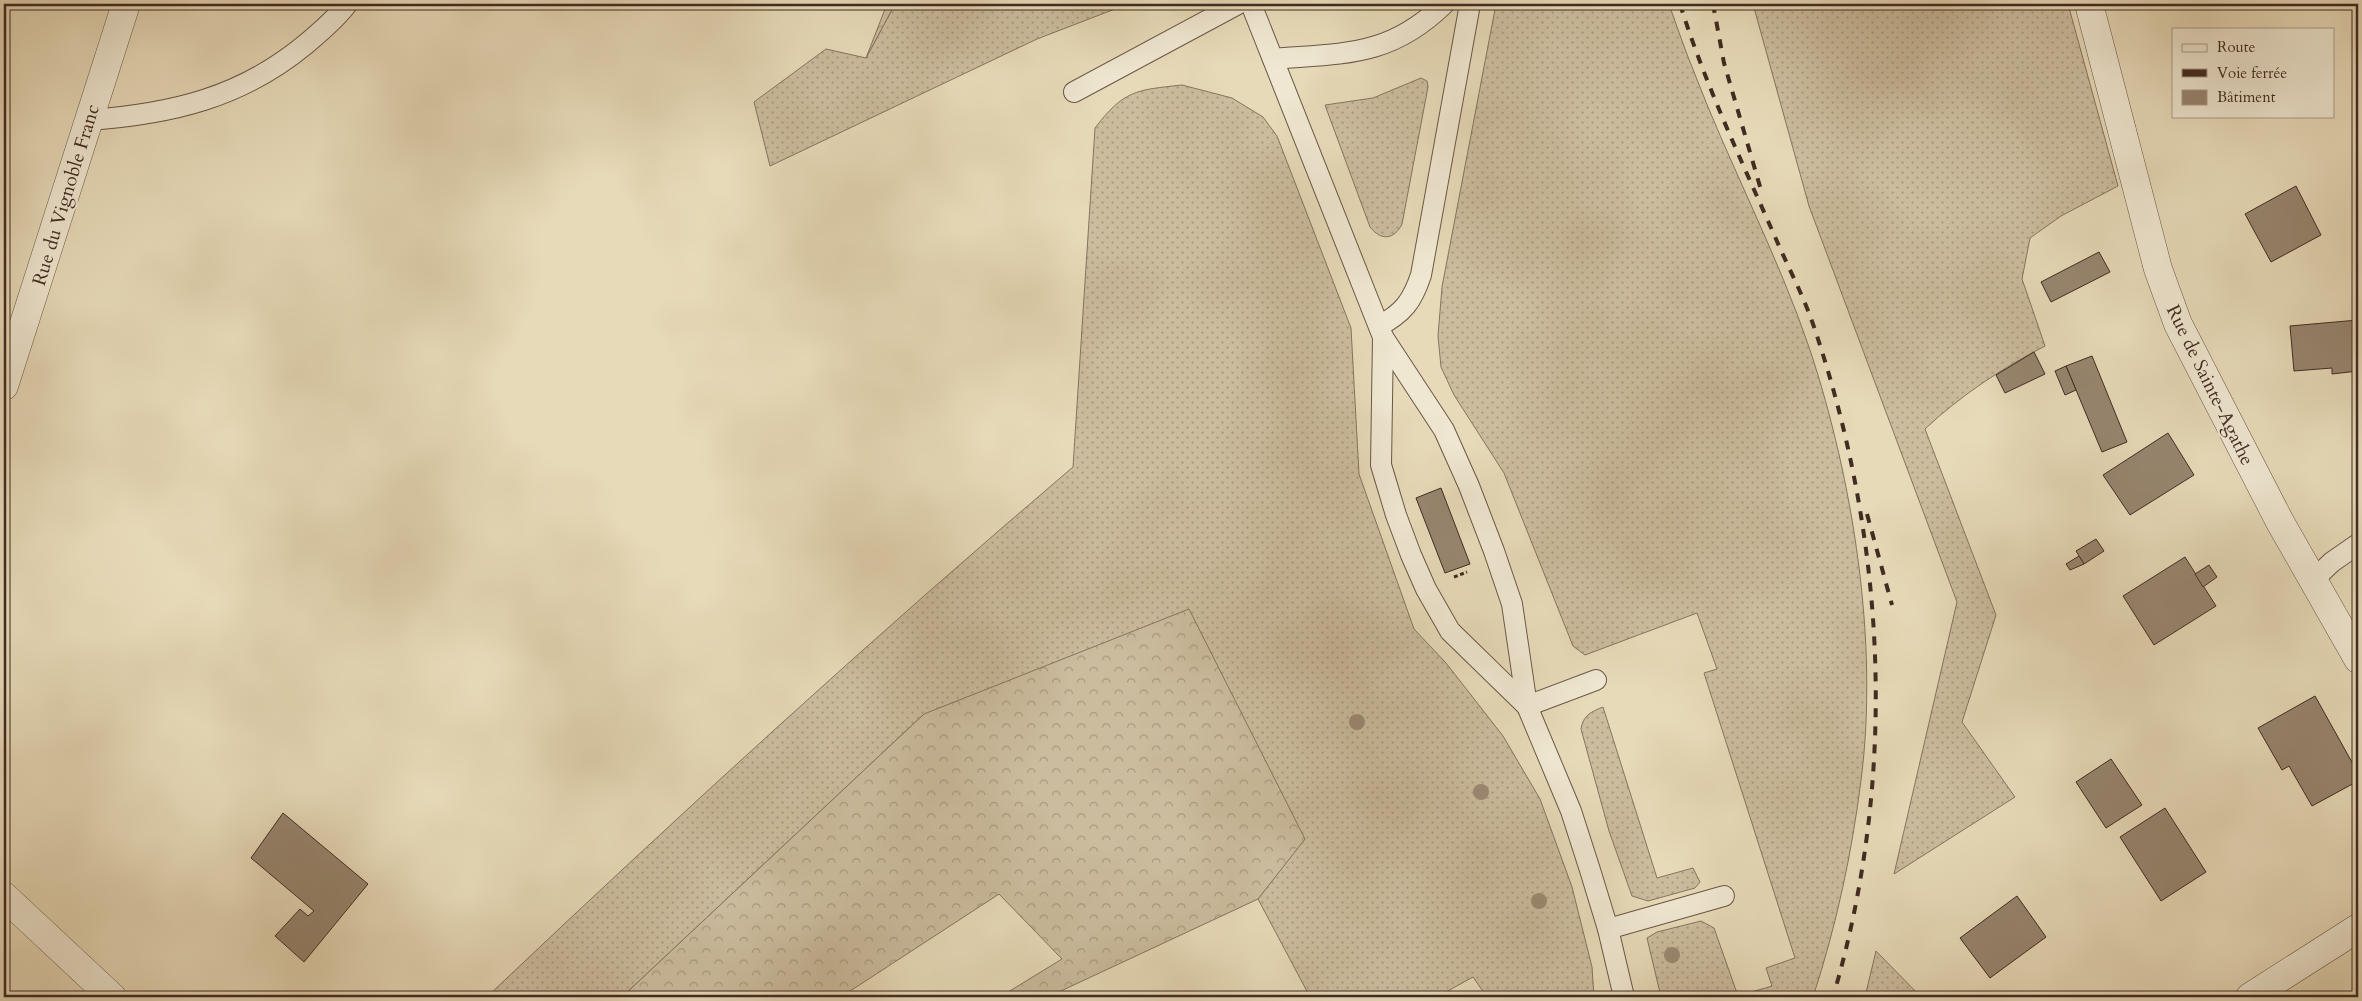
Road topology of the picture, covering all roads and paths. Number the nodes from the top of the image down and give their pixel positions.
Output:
1 (126, 4) edge
2 (347, 4) edge
3 (1238, 4) edge
4 (1252, 4) edge
5 (1444, 4) edge
6 (1470, 4) edge
7 (2089, 4) edge
8 (1273, 59) junction
9 (1074, 92) dead end
10 (89, 120) junction
11 (1381, 332) junction
12 (4, 386) edge
13 (2358, 544) edge
14 (2313, 580) junction
15 (2358, 659) edge
16 (1596, 680) dead end
17 (1527, 706) junction
18 (4, 896) edge
19 (1724, 896) dead end
20 (1608, 928) junction
21 (2358, 928) edge
22 (112, 997) edge
23 (1624, 997) edge
24 (2250, 997) edge

1 - 10 street, Rue du Vignoble Franc
2 - 10 lane
3 - 9 lane
4 - 8 lane
5 - 8 lane
6 - 11 lane
7 - 14 street, Rue de Sainte-Agathe
8 - 11 lane
10 - 12 street, Rue du Vignoble Franc
11 - 17 lane
11 - 17 lane
13 - 14 lane
14 - 15 street, Rue de Sainte-Agathe
16 - 17 lane
17 - 20 lane
18 - 22 street
19 - 20 lane
20 - 23 lane
21 - 24 street

